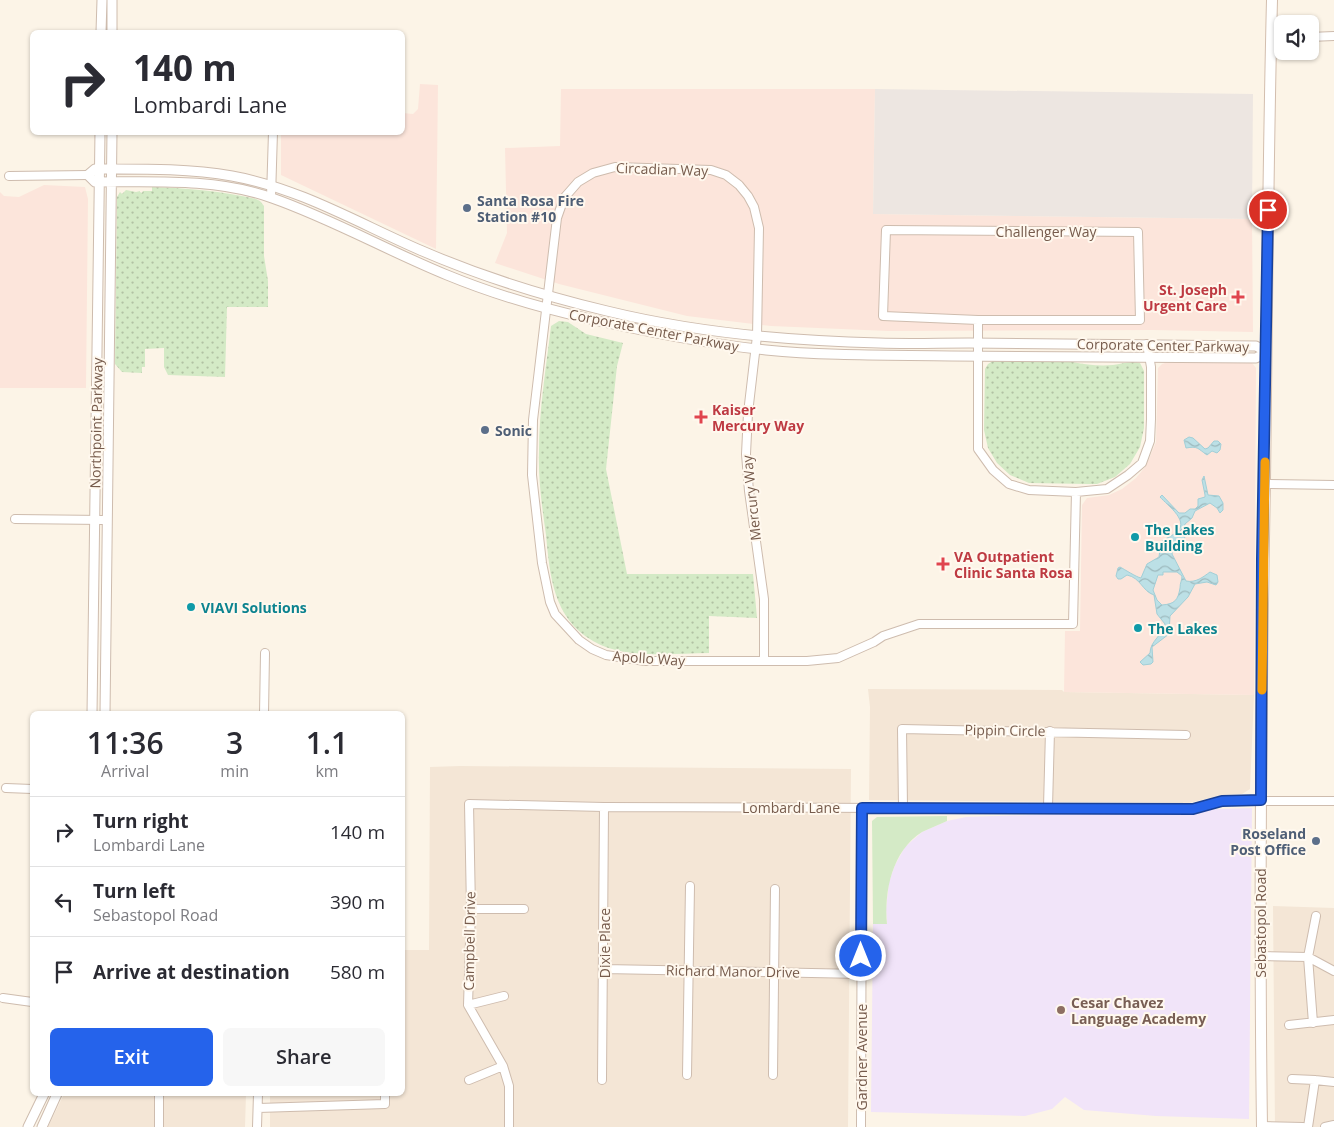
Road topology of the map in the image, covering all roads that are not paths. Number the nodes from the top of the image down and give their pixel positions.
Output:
1 (102, 0) edge
2 (112, 0) edge
3 (1272, 0) edge
4 (101, 30) edge
5 (112, 30) edge
6 (1334, 36) edge
7 (1271, 37) joint
8 (1319, 37) edge
9 (100, 135) edge
10 (112, 135) edge
11 (273, 135) edge
12 (100, 169) junction
13 (112, 169) junction
14 (88, 175) junction
15 (9, 176) dead end
16 (99, 182) junction
17 (112, 182) junction
18 (272, 186) junction
19 (272, 197) junction
20 (548, 295) junction
21 (546, 309) junction
22 (978, 320) junction
23 (757, 336) junction
24 (978, 344) junction
25 (1146, 344) junction
26 (756, 349) junction
27 (1266, 352) junction
28 (978, 356) junction
29 (1148, 357) junction
30 (1264, 484) junction
31 (1334, 485) edge
32 (1076, 492) junction
33 (15, 520) dead end
34 (99, 520) junction
35 (264, 653) dead end
36 (764, 661) junction
37 (92, 711) edge
38 (105, 711) edge
39 (264, 711) edge
40 (1050, 731) junction
41 (1186, 735) dead end
42 (6, 788) dead end
43 (30, 789) edge
44 (1261, 800) junction
45 (1334, 801) edge
46 (470, 804) joint
47 (604, 807) junction
48 (903, 807) junction
49 (1048, 807) junction
50 (862, 808) junction
51 (690, 886) dead end
52 (775, 889) dead end
53 (471, 909) junction
54 (524, 909) dead end
55 (1316, 916) dead end
56 (1260, 956) junction
57 (1308, 957) junction
58 (604, 969) junction
59 (690, 971) junction
60 (1334, 971) edge
61 (774, 972) junction
62 (861, 974) junction
63 (504, 996) dead end
64 (3, 998) dead end
65 (30, 1002) edge
66 (468, 1005) junction
67 (1334, 1020) edge
68 (1313, 1023) junction
69 (1289, 1024) dead end
70 (503, 1066) junction
71 (687, 1075) dead end
72 (773, 1075) dead end
73 (1292, 1079) dead end
74 (469, 1080) dead end
75 (602, 1080) dead end
76 (1315, 1080) junction
77 (1334, 1082) edge
78 (43, 1096) edge
79 (56, 1096) edge
80 (159, 1096) edge
81 (258, 1096) edge
82 (385, 1096) edge
83 (258, 1108) junction
84 (1334, 1125) edge
85 (1262, 1126) edge
86 (28, 1127) edge
87 (42, 1127) edge
88 (159, 1127) edge
89 (257, 1127) edge
90 (509, 1127) edge
91 (861, 1127) edge
92 (1303, 1127) edge
93 (1308, 1127) edge
94 (1325, 1127) edge

1 - 4 street
2 - 5 street
3 - 7 main road, Sebastopol Road
6 - 8 street
7 - 27 main road, Sebastopol Road
9 - 12 street, Northpoint Parkway
10 - 13 street, Northpoint Parkway
11 - 18 street
12 - 13 street, Corporate Center Parkway
12 - 14 street, Corporate Center Parkway
12 - 16 street, Northpoint Parkway
13 - 17 street, Northpoint Parkway
13 - 18 street, Corporate Center Parkway
14 - 15 street
14 - 16 street
16 - 17 street, Corporate Center Parkway
16 - 34 street, Northpoint Parkway
17 - 19 street, Corporate Center Parkway
17 - 38 street, Northpoint Parkway
18 - 19 street
18 - 20 street, Corporate Center Parkway
19 - 21 street, Corporate Center Parkway
20 - 21 street, Apollo Way
20 - 23 street, Corporate Center Parkway
20 - 23 street, Circadian Way
21 - 26 street, Corporate Center Parkway
21 - 36 street, Apollo Way
22 - 22 street, Challenger Way
22 - 24 street
23 - 24 street, Corporate Center Parkway
23 - 26 street, Mercury Way
24 - 25 street, Corporate Center Parkway
24 - 28 street
25 - 27 street, Corporate Center Parkway
25 - 29 street
26 - 28 street, Corporate Center Parkway
26 - 36 street, Mercury Way
27 - 29 street, Corporate Center Parkway
27 - 30 main road, Sebastopol Road
28 - 29 street, Corporate Center Parkway
28 - 32 street
29 - 32 street
30 - 31 street
30 - 44 main road, Sebastopol Road
32 - 36 street, Apollo Way
33 - 34 street
34 - 37 street, Northpoint Parkway
35 - 39 street
40 - 41 street, Pippin Circle
40 - 48 street, Pippin Circle
40 - 49 street
42 - 43 street
44 - 45 street, Lombardi Lane
44 - 49 street, Lombardi Lane
44 - 56 main road, Sebastopol Road
46 - 47 street, Lombardi Lane
46 - 53 street, Campbell Drive
47 - 50 street, Lombardi Lane
47 - 58 street, Dixie Place
48 - 49 street, Lombardi Lane
48 - 50 street, Lombardi Lane
50 - 62 street, Gardner Avenue
51 - 59 street
52 - 61 street
53 - 54 street
53 - 66 street, Campbell Drive
55 - 57 street
56 - 57 street
56 - 85 main road, Sebastopol Road
57 - 60 street
57 - 68 street
58 - 59 street, Richard Manor Drive
58 - 75 street, Dixie Place
59 - 61 street, Richard Manor Drive
59 - 71 street
61 - 62 street, Richard Manor Drive
61 - 72 street
62 - 91 street, Gardner Avenue
63 - 66 street
64 - 65 street
66 - 70 street, Campbell Drive
67 - 68 street
68 - 69 street
70 - 74 street
70 - 90 street, Campbell Drive
73 - 76 street
76 - 77 street
76 - 93 street
78 - 86 street
79 - 87 street
80 - 88 street
81 - 83 street
82 - 83 street
83 - 89 street
84 - 94 street
85 - 92 street

